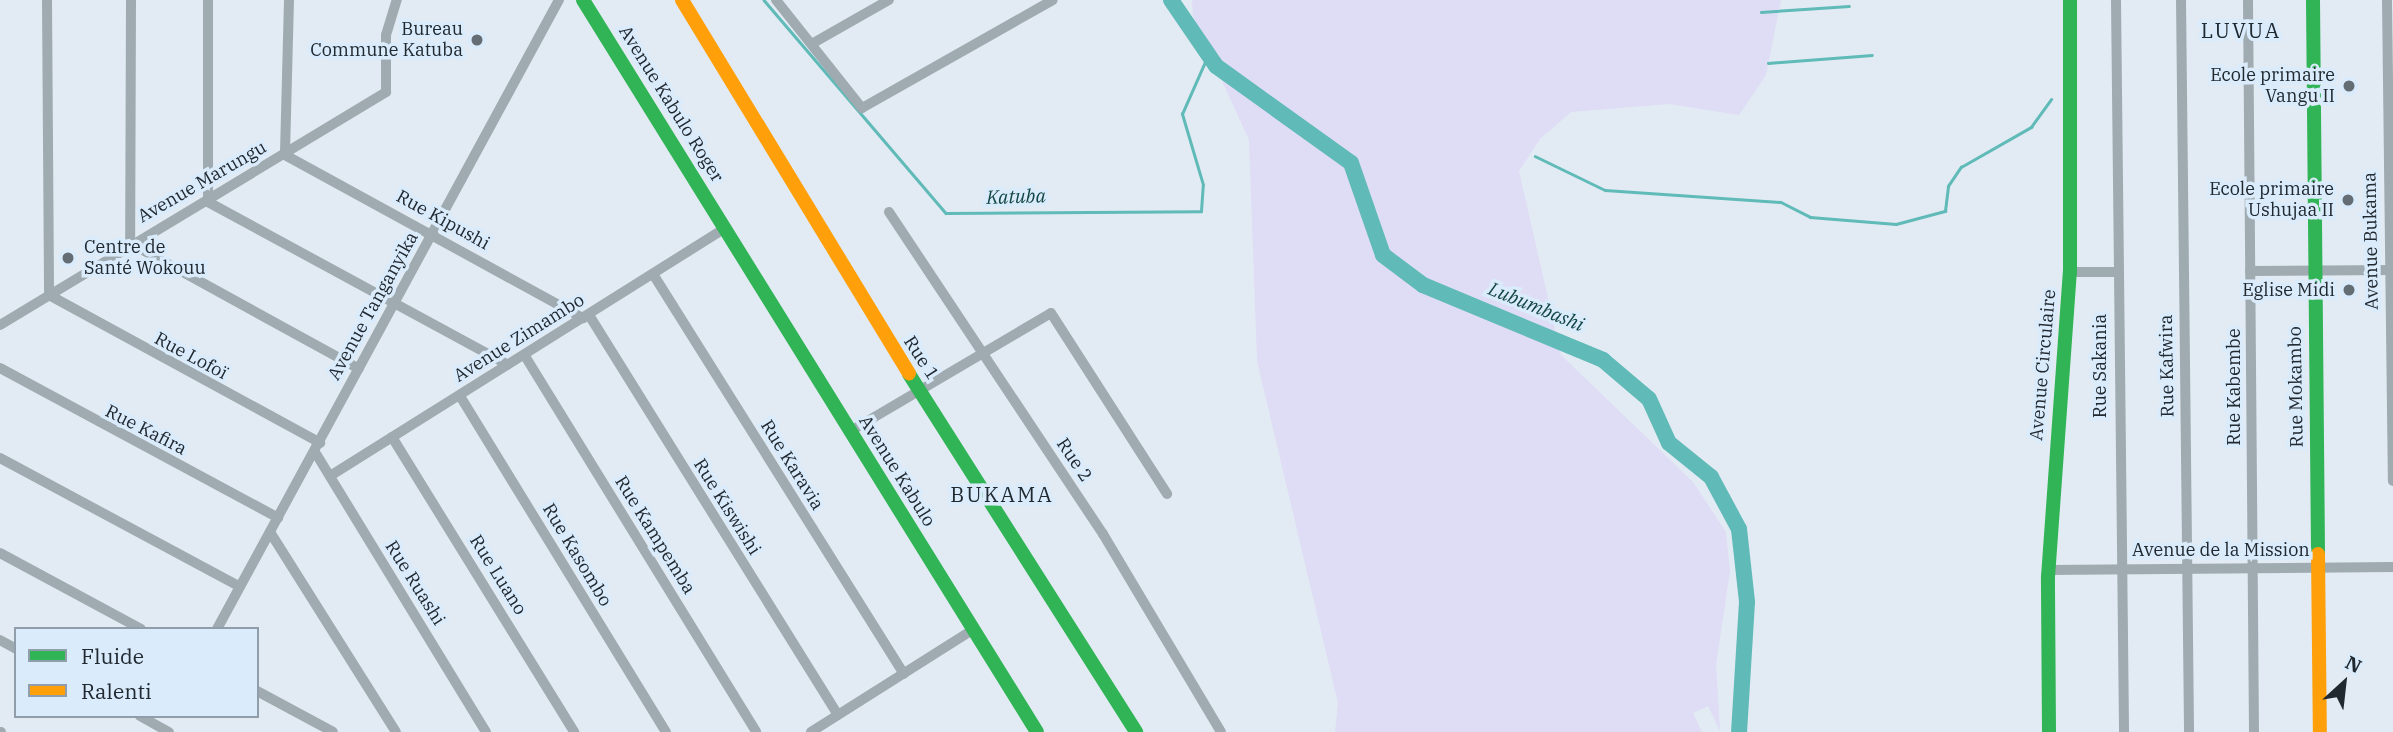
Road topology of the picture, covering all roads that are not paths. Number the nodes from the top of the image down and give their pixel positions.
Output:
1 (47, 0) edge
2 (131, 0) edge
3 (208, 0) edge
4 (289, 0) edge
5 (397, 0) edge
6 (559, 0) edge
7 (583, 0) edge
8 (682, 0) edge
9 (776, 0) edge
10 (889, 0) edge
11 (1053, 0) edge
12 (2070, 0) edge
13 (2116, 0) edge
14 (2181, 0) edge
15 (2248, 0) edge
16 (2313, 0) edge
17 (2387, 0) edge
18 (815, 42) junction
19 (285, 155) junction
20 (208, 202) junction
21 (889, 212) dead end
22 (726, 228) junction
23 (432, 234) junction
24 (130, 243) junction
25 (2314, 270) junction
26 (2391, 270) edge
27 (2250, 271) junction
28 (2070, 272) junction
29 (2117, 272) junction
30 (653, 274) junction
31 (49, 295) junction
32 (394, 303) junction
33 (586, 317) junction
34 (0, 325) edge
35 (983, 348) junction
36 (525, 356) junction
37 (508, 365) junction
38 (0, 368) edge
39 (359, 369) junction
40 (918, 389) junction
41 (460, 396) junction
42 (849, 432) junction
43 (392, 437) junction
44 (317, 447) junction
45 (0, 458) edge
46 (330, 476) junction
47 (2393, 481) edge
48 (1167, 494) dead end
49 (278, 518) junction
50 (270, 532) junction
51 (0, 553) edge
52 (2318, 566) junction
53 (2393, 567) edge
54 (2120, 568) junction
55 (2187, 568) junction
56 (2253, 568) junction
57 (2048, 570) junction
58 (239, 586) junction
59 (137, 627) edge
60 (218, 627) edge
61 (974, 629) junction
62 (904, 674) junction
63 (259, 692) edge
64 (834, 717) junction
65 (143, 718) edge
66 (164, 731) edge
67 (333, 732) edge
68 (396, 732) edge
69 (486, 732) edge
70 (574, 732) edge
71 (666, 732) edge
72 (756, 732) edge
73 (811, 732) edge
74 (832, 732) edge
75 (1037, 732) edge
76 (1136, 732) edge
77 (1221, 732) edge
78 (2049, 732) edge
79 (2124, 732) edge
80 (2189, 732) edge
81 (2254, 732) edge
82 (2320, 732) edge

1 - 31 street
2 - 24 street
3 - 20 street
4 - 19 street
5 - 19 street, Avenue Marungu
6 - 23 street, Avenue Tanganyika
7 - 22 street, Avenue Kabulo Roger
8 - 40 street, Rue 1
9 - 18 street
10 - 18 street
11 - 18 street
12 - 28 street, Avenue Circulaire
13 - 29 street, Rue Sakania
14 - 55 street, Rue Kafwira
15 - 27 street, Rue Kabembe
16 - 25 street, Rue Mokambo
17 - 26 street, Avenue Bukama
19 - 20 street, Avenue Marungu
19 - 23 street, Rue Kipushi
20 - 24 street, Avenue Marungu
20 - 32 street
21 - 35 street, Rue 2
22 - 30 street, Avenue Zimambo
22 - 42 street, Avenue Kabulo
23 - 32 street, Avenue Tanganyika
23 - 33 street, Rue Kipushi
24 - 31 street, Avenue Marungu
24 - 39 street
25 - 26 street
25 - 27 street
25 - 52 street, Rue Mokambo
26 - 47 street, Avenue Bukama
27 - 56 street, Rue Kabembe
28 - 29 street
28 - 57 street, Avenue Circulaire
29 - 54 street, Rue Sakania
30 - 33 street, Avenue Zimambo
30 - 62 street, Rue Karavia
31 - 34 street, Avenue Marungu
31 - 44 street, Rue Lofoï
32 - 37 street
32 - 39 street, Avenue Tanganyika
33 - 36 street, Avenue Zimambo
33 - 64 street, Rue Kiswishi
35 - 40 street
35 - 48 street
35 - 77 street, Rue 2
36 - 37 street, Avenue Zimambo
36 - 72 street, Rue Kampemba
37 - 41 street, Avenue Zimambo
38 - 49 street, Rue Kafira
39 - 44 street, Avenue Tanganyika
40 - 42 street
40 - 76 street, Rue 1
41 - 43 street, Avenue Zimambo
41 - 71 street, Rue Kasombo
42 - 61 street, Avenue Kabulo
43 - 46 street, Avenue Zimambo
43 - 70 street, Rue Luano
44 - 46 street, Rue Ruashi
44 - 49 street, Avenue Tanganyika
45 - 58 street
46 - 69 street, Rue Ruashi
49 - 50 street, Avenue Tanganyika
50 - 58 street, Avenue Tanganyika
50 - 68 street
51 - 59 street
52 - 53 street, Avenue de la Mission
52 - 56 street, Avenue de la Mission
52 - 82 street, Rue Mokambo
54 - 55 street, Avenue de la Mission
54 - 57 street, Avenue de la Mission
54 - 79 street, Rue Sakania
55 - 56 street, Avenue de la Mission
55 - 80 street, Rue Kafwira
56 - 81 street, Rue Kabembe
57 - 78 street, Avenue Circulaire
58 - 60 street, Avenue Tanganyika
61 - 62 street
61 - 75 street, Avenue Kabulo
62 - 64 street
63 - 67 street
64 - 73 street
64 - 74 street
65 - 66 street

